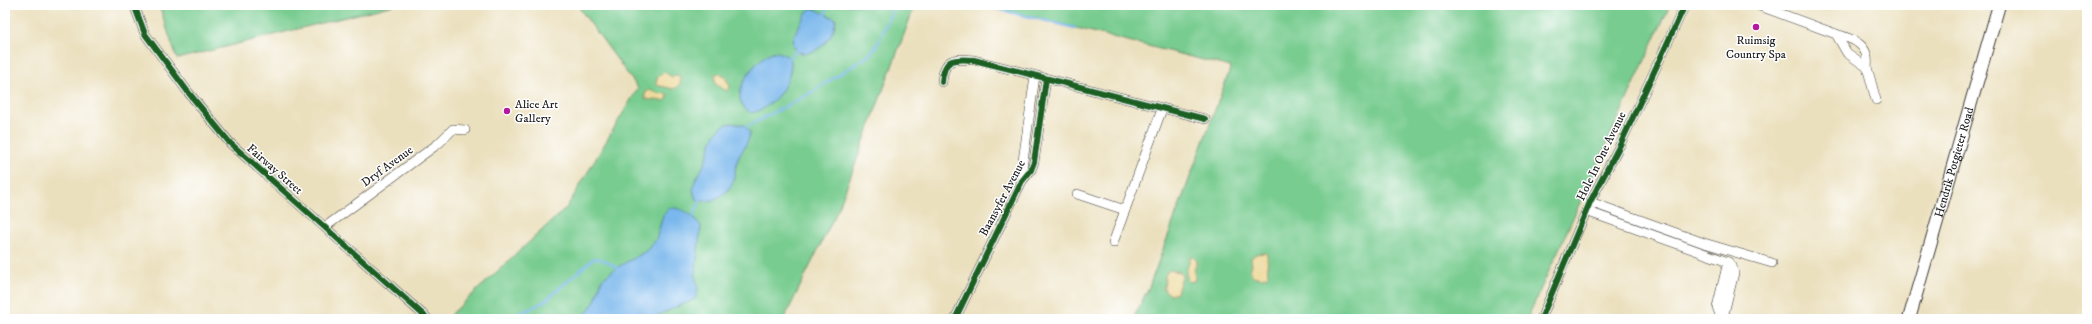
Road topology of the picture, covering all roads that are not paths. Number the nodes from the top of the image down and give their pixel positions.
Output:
1 (1684, 5) edge
2 (1757, 5) edge
3 (1999, 5) edge
4 (134, 8) edge
5 (1836, 34) junction
6 (1867, 67) junction
7 (1036, 76) junction
8 (1046, 79) junction
9 (942, 82) dead end
10 (1876, 100) dead end
11 (1162, 109) junction
12 (1205, 119) dead end
13 (465, 130) dead end
14 (1029, 131) junction
15 (1039, 133) junction
16 (1022, 181) junction
17 (1077, 194) dead end
18 (1590, 202) junction
19 (1125, 210) junction
20 (1586, 211) junction
21 (325, 227) junction
22 (1113, 243) dead end
23 (1772, 263) dead end
24 (1726, 318) edge
25 (428, 319) edge
26 (955, 319) edge
27 (1540, 319) edge
28 (1908, 319) edge

1 - 18 street, Hole In One Avenue
2 - 5 street
3 - 28 main road, Hendrik Potgieter Road
4 - 21 street, Fairway Street
5 - 6 street
5 - 6 street
6 - 10 street
7 - 8 street
7 - 9 street
7 - 14 street, Baansyfer Avenue
8 - 11 street
8 - 15 street, Baansyfer Avenue
11 - 12 street
11 - 19 street
13 - 21 street, Dryf Avenue
14 - 15 street
14 - 16 street, Baansyfer Avenue
15 - 16 street, Baansyfer Avenue
16 - 26 street, Baansyfer Avenue
17 - 19 street
18 - 20 street, Hole In One Avenue
18 - 23 street
19 - 22 street
20 - 24 street
20 - 27 street, Hole In One Avenue
21 - 25 street, Fairway Street

